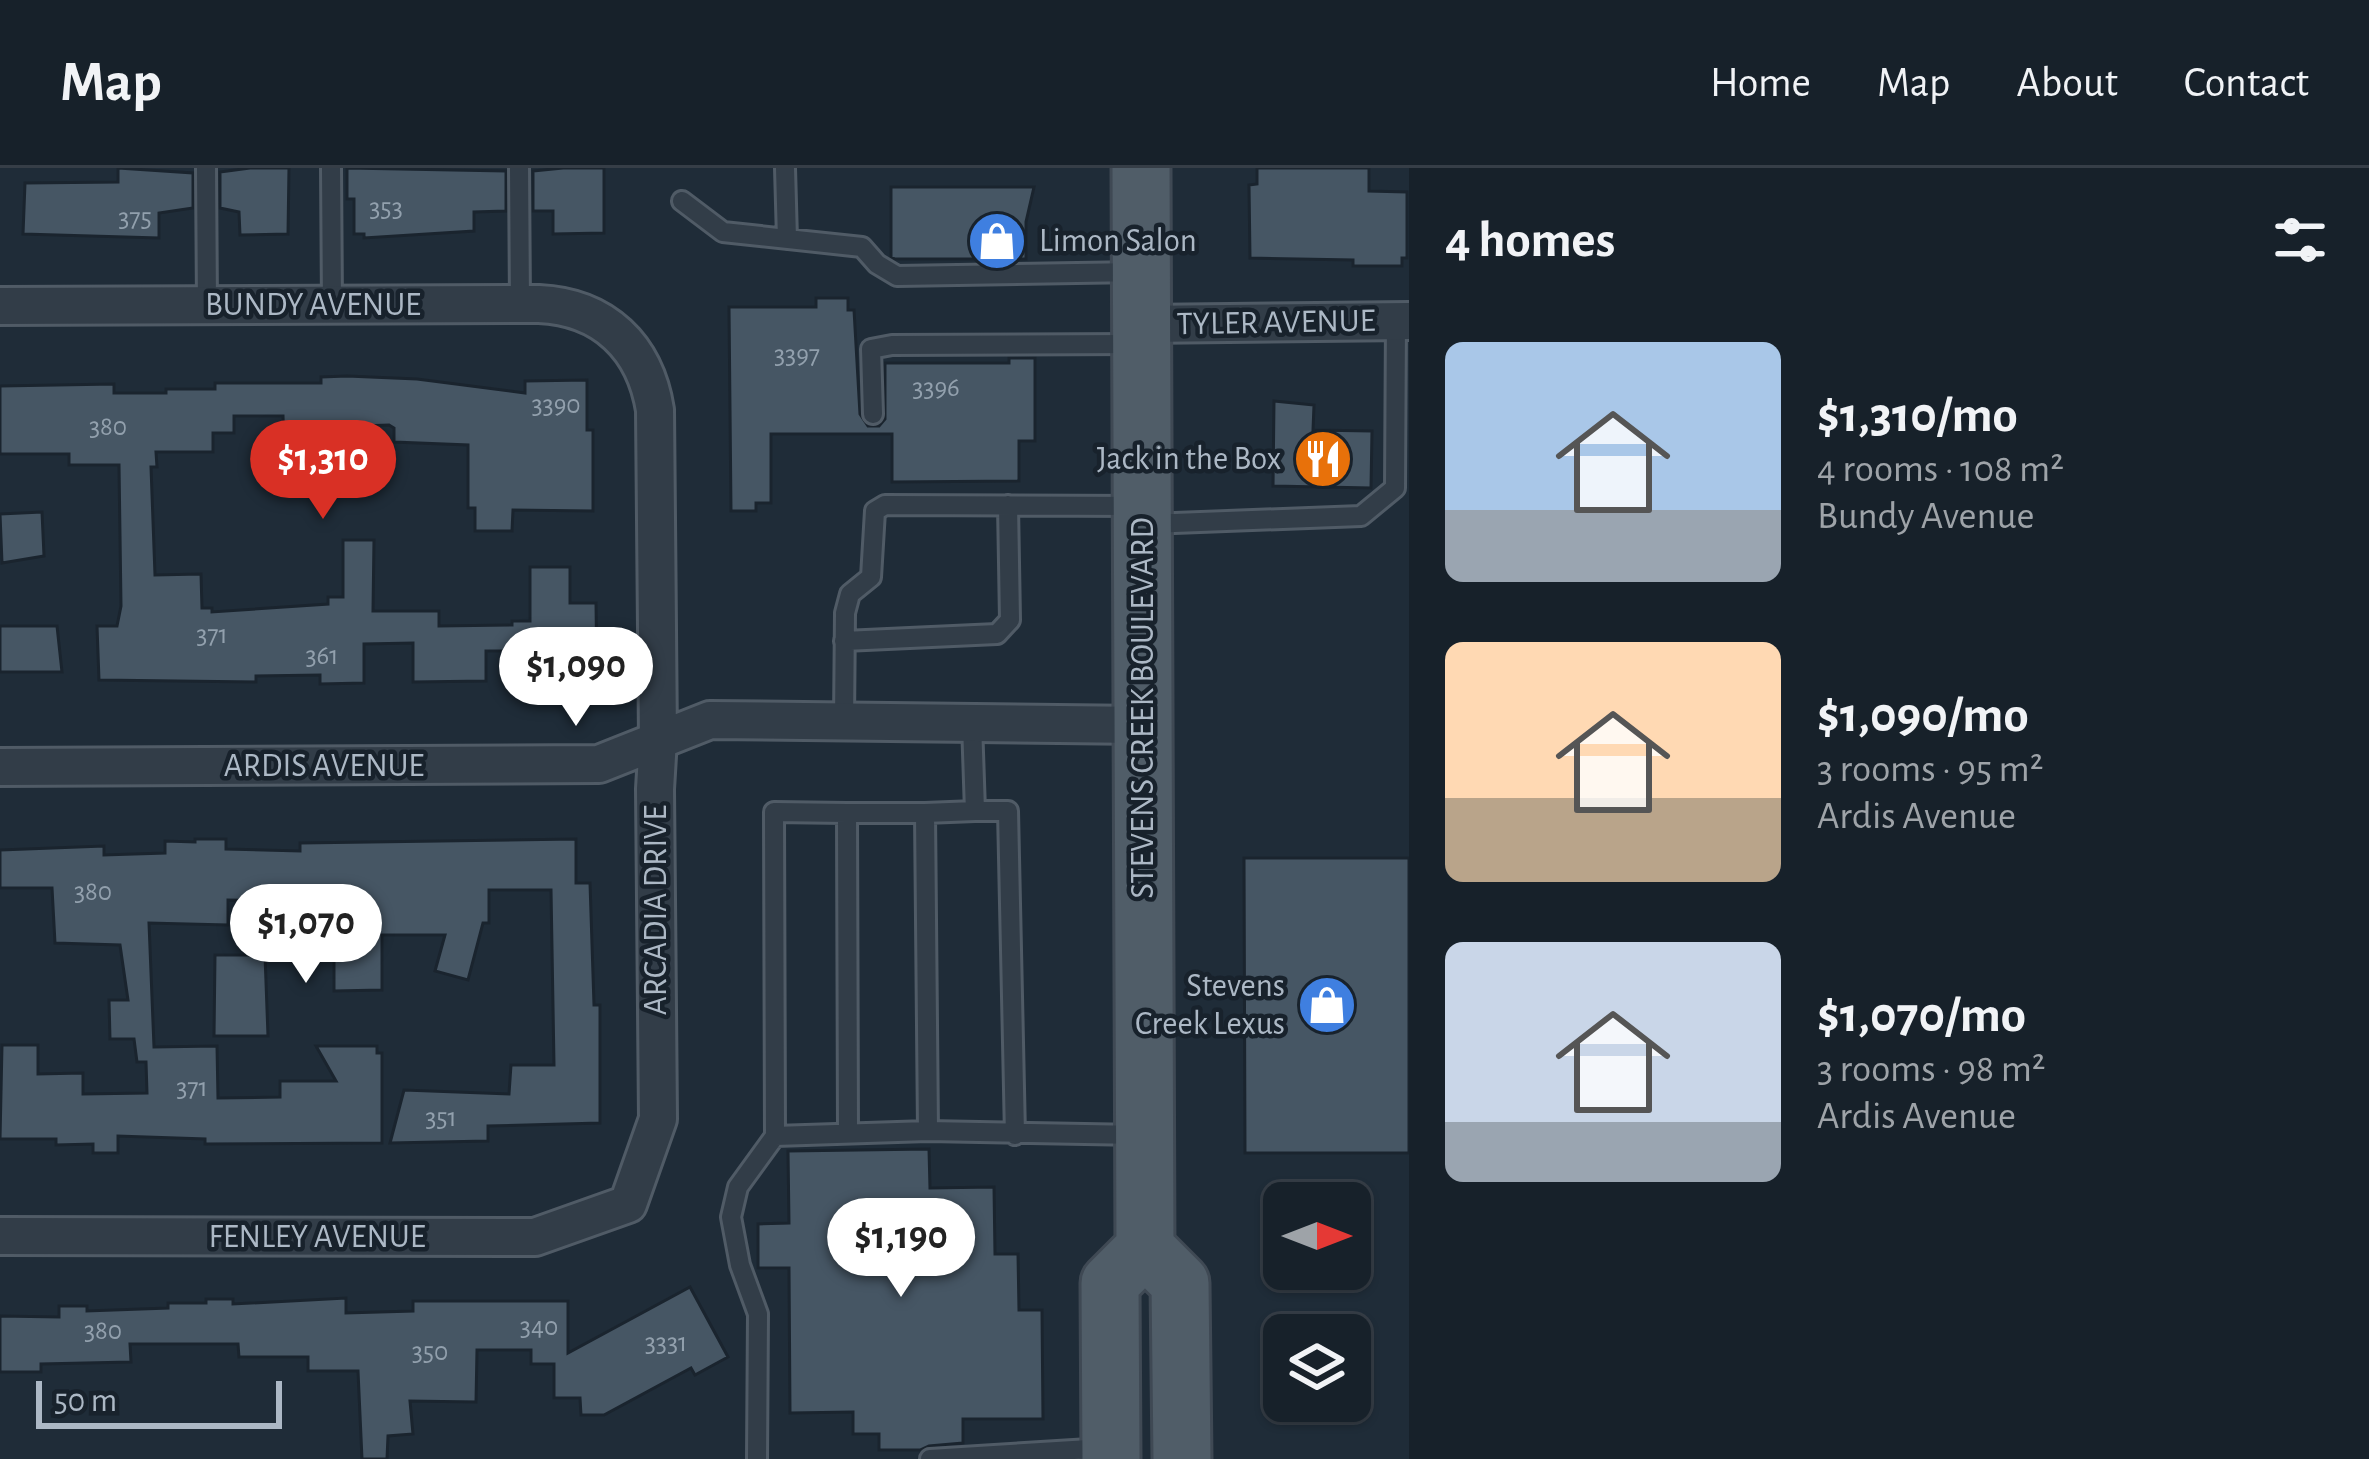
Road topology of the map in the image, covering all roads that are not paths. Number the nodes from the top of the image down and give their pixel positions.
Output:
1 (206, 168) edge
2 (331, 168) edge
3 (519, 168) edge
4 (785, 168) edge
5 (1141, 168) edge
6 (682, 201) dead end
7 (787, 239) junction
8 (332, 304) junction
9 (520, 304) junction
10 (207, 305) junction
11 (0, 306) edge
12 (1142, 314) junction
13 (1403, 321) edge
14 (619, 333) joint
15 (873, 414) dead end
16 (1008, 505) junction
17 (1143, 515) junction
18 (844, 641) junction
19 (844, 722) junction
20 (972, 723) junction
21 (1143, 725) junction
22 (658, 739) junction
23 (0, 767) edge
24 (975, 811) junction
25 (847, 813) junction
26 (925, 813) junction
27 (928, 1131) junction
28 (848, 1132) junction
29 (1145, 1135) junction
30 (775, 1136) junction
31 (1015, 1136) junction
32 (628, 1204) joint
33 (0, 1236) edge
34 (1145, 1248) junction
35 (1111, 1453) edge
36 (757, 1459) edge
37 (930, 1459) edge
38 (1182, 1459) edge

1 - 10 lane
2 - 8 lane
3 - 9 lane
4 - 7 lane
5 - 12 main road, STEVENS CREEK BOULEVARD
6 - 7 lane
7 - 12 lane
8 - 9 street, BUNDY AVENUE
8 - 10 street, BUNDY AVENUE
9 - 14 street, BUNDY AVENUE
10 - 11 street, BUNDY AVENUE
12 - 13 street, TYLER AVENUE
12 - 15 lane
12 - 17 main road, STEVENS CREEK BOULEVARD
13 - 17 lane
14 - 22 street, ARCADIA DRIVE
16 - 17 lane
16 - 18 lane
16 - 18 lane
17 - 21 main road, STEVENS CREEK BOULEVARD
18 - 19 lane
19 - 20 street, ARDIS AVENUE
19 - 22 street, ARDIS AVENUE
20 - 21 street, ARDIS AVENUE
20 - 24 lane
21 - 29 main road, STEVENS CREEK BOULEVARD
22 - 23 street, ARDIS AVENUE
22 - 32 street, ARCADIA DRIVE
24 - 26 lane
24 - 31 lane
25 - 26 lane
25 - 28 lane
25 - 30 lane
26 - 27 lane
27 - 28 lane
27 - 31 lane
28 - 30 lane
29 - 31 lane
29 - 34 main road, STEVENS CREEK BOULEVARD
30 - 36 lane
32 - 33 street, FENLEY AVENUE
34 - 35 main road
34 - 38 main road
35 - 37 lane

